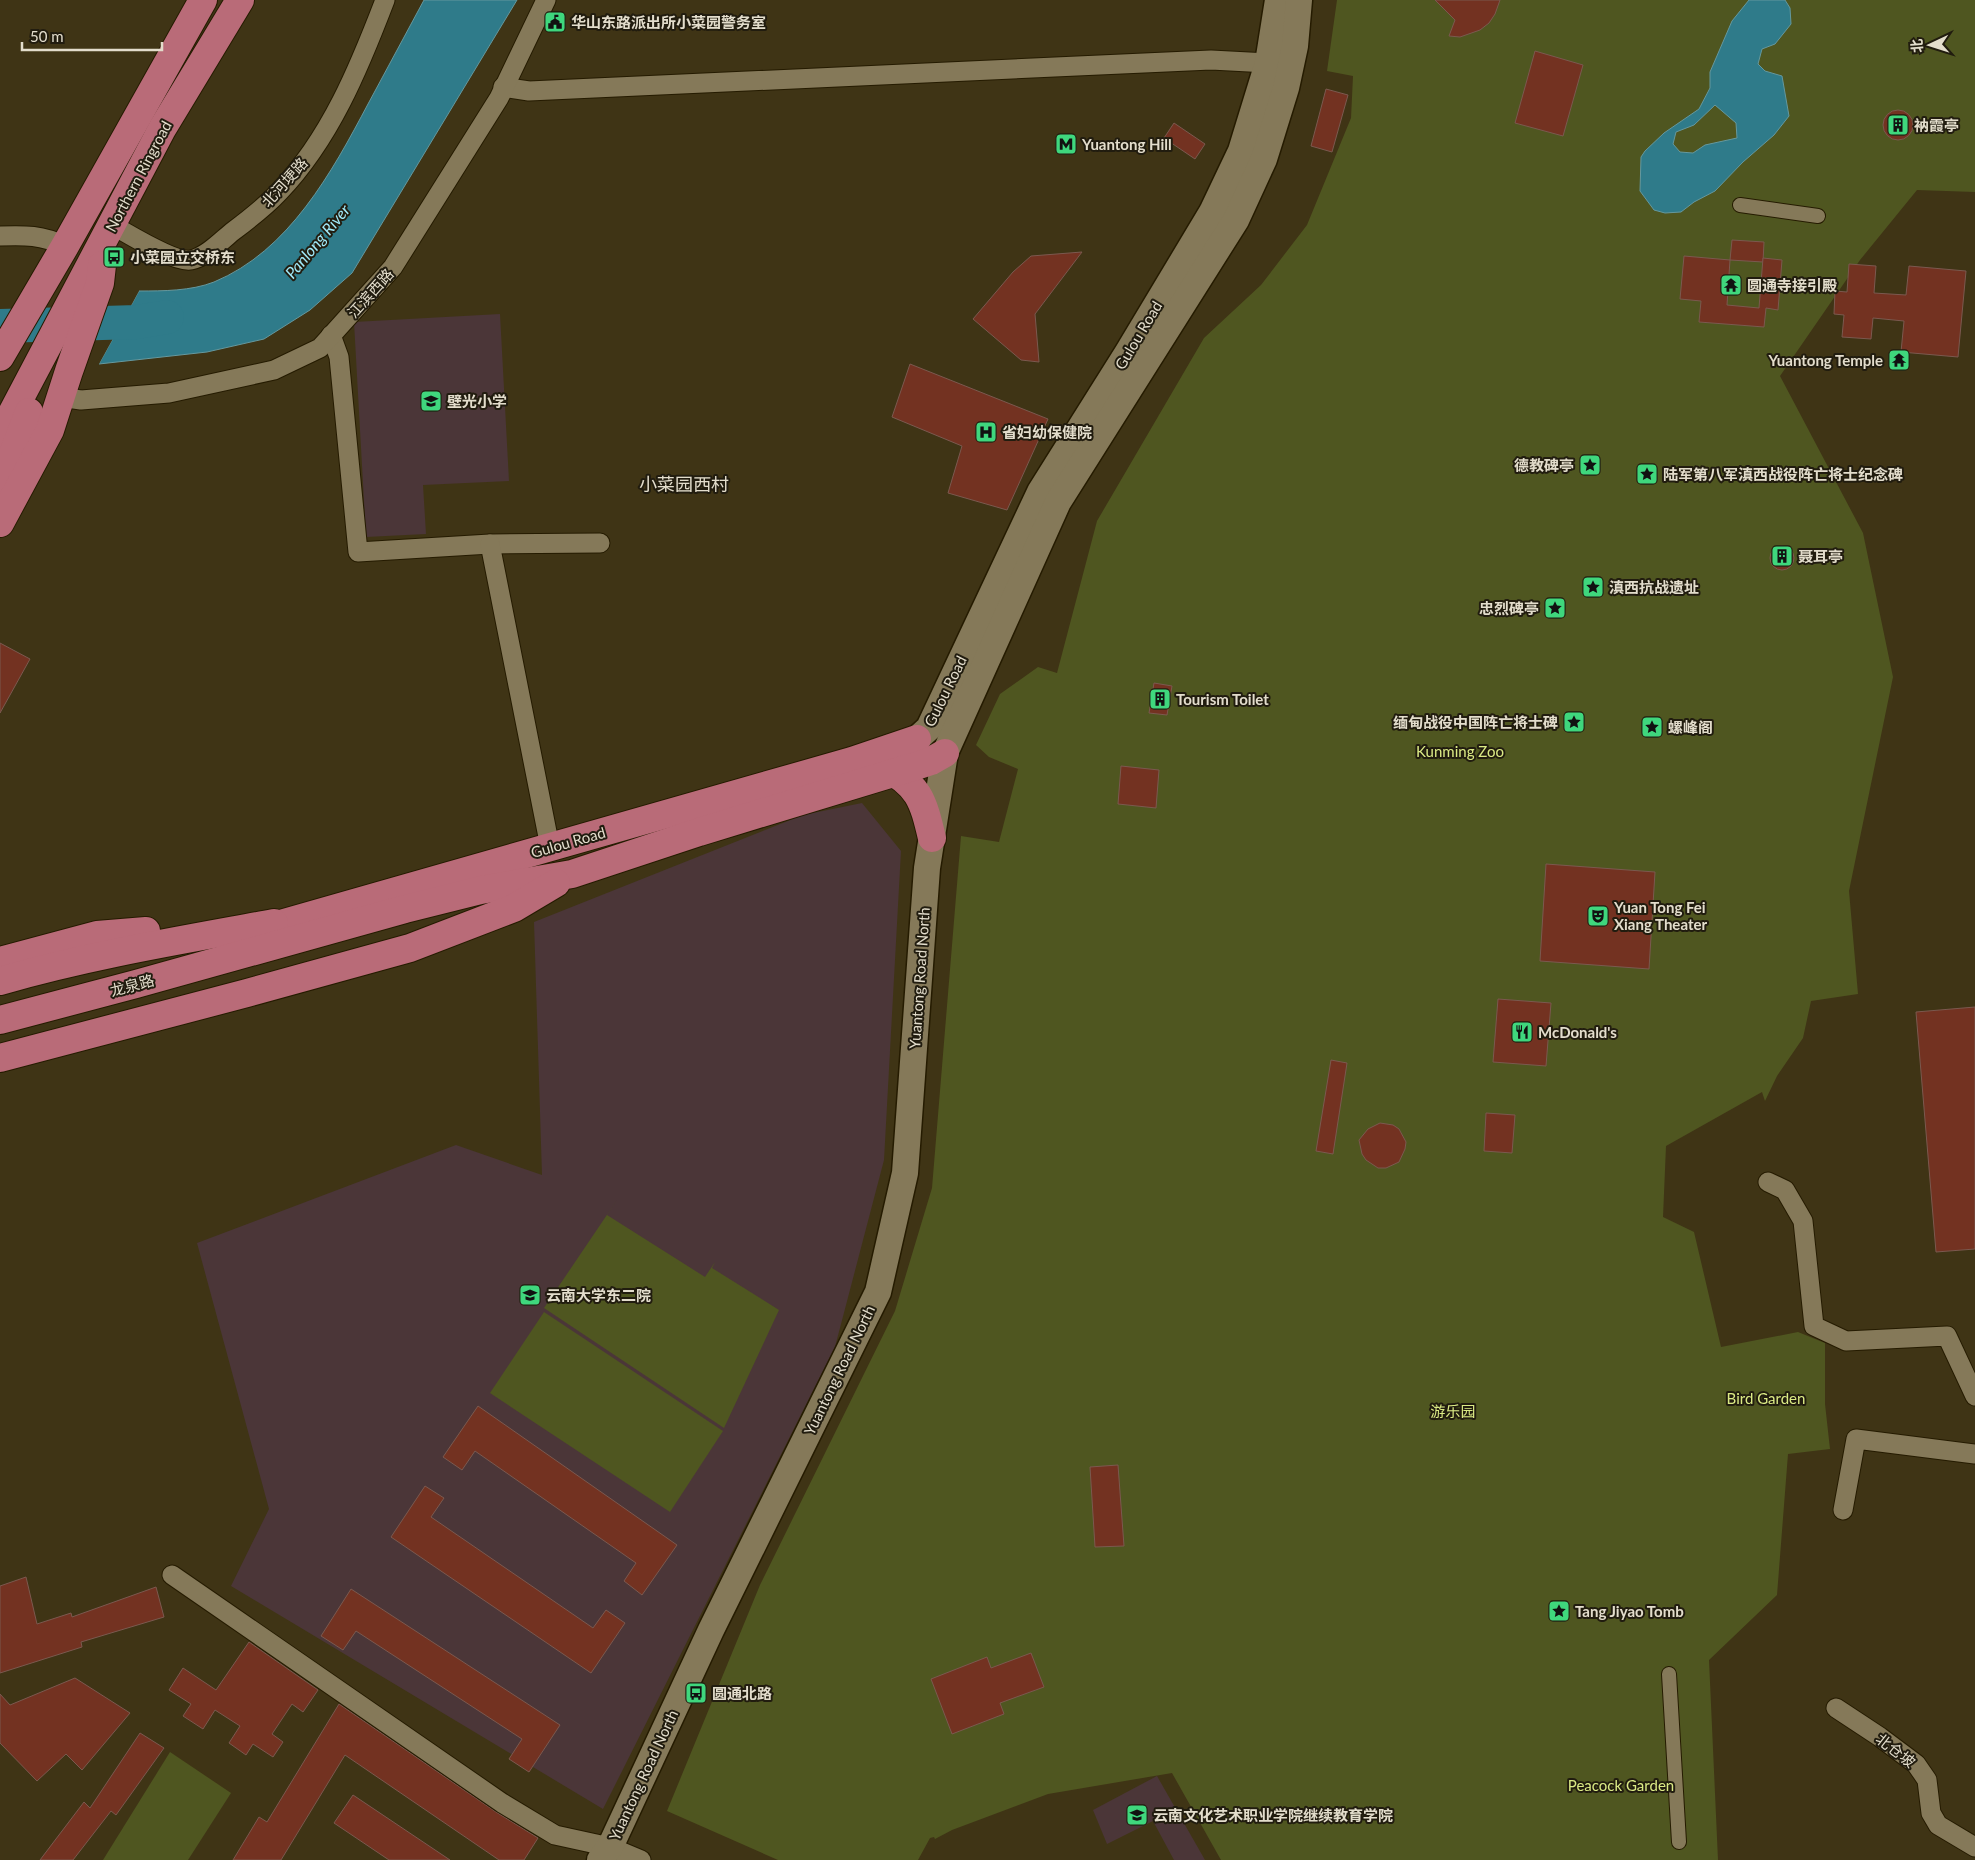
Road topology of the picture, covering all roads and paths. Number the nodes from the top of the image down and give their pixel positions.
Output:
1 (203, 0) edge
2 (240, 0) edge
3 (385, 0) edge
4 (546, 0) edge
5 (1278, 0) edge
6 (1299, 0) edge
7 (1268, 63) junction
8 (503, 87) junction
9 (1740, 205) dead end
10 (1818, 216) dead end
11 (108, 231) junction
12 (0, 236) edge
13 (65, 246) junction
14 (93, 278) junction
15 (332, 335) junction
16 (52, 339) junction
17 (0, 357) edge
18 (60, 397) junction
19 (0, 436) edge
20 (5, 473) edge
21 (0, 523) edge
22 (600, 543) dead end
23 (490, 544) junction
24 (929, 746) junction
25 (852, 761) junction
26 (895, 772) junction
27 (932, 838) junction
28 (550, 847) junction
29 (572, 874) junction
30 (295, 919) junction
31 (264, 948) joint
32 (171, 950) junction
33 (0, 960) edge
34 (0, 981) edge
35 (0, 1003) edge
36 (0, 1020) edge
37 (0, 1035) edge
38 (0, 1058) edge
39 (1768, 1182) dead end
40 (1975, 1396) edge
41 (1975, 1454) edge
42 (1843, 1510) dead end
43 (172, 1575) dead end
44 (1669, 1674) dead end
45 (1836, 1708) dead end
46 (1679, 1842) dead end
47 (1975, 1847) edge
48 (605, 1854) edge
49 (641, 1860) edge

1 - 13 main road, Northern Ringroad
2 - 11 main road, Northern Ringroad
3 - 11 street, 北河埂路
4 - 8 street, 江滨西路
5 - 7 main road, Gulou Road
6 - 24 main road, Gulou Road
7 - 8 street
7 - 24 main road, Gulou Road
8 - 15 street, 江滨西路
9 - 10 street
11 - 14 main road, Northern Ringroad
12 - 13 street
13 - 17 main road, Northern Ringroad
14 - 16 main road, Northern Ringroad
14 - 18 main road
15 - 18 street, 江滨西路
15 - 23 street
16 - 19 main road, Northern Ringroad
16 - 20 main road
18 - 21 main road
22 - 23 street
23 - 28 street
24 - 25 main road, Gulou Road
24 - 26 main road, Gulou Road
24 - 27 main road, Yuantong Road North
25 - 26 main road
25 - 28 main road, Gulou Road
26 - 27 main road
26 - 29 main road, Gulou Road
27 - 48 main road, Yuantong Road North
28 - 30 main road, Gulou Road
29 - 31 main road, Gulou Road
29 - 37 main road
29 - 38 main road
30 - 32 main road
30 - 33 main road
31 - 36 main road, 龙泉路
32 - 34 main road
32 - 35 main road, 龙泉路
39 - 40 street
41 - 42 street
43 - 48 street
44 - 46 street
45 - 47 street, 北仓坡
48 - 49 street

